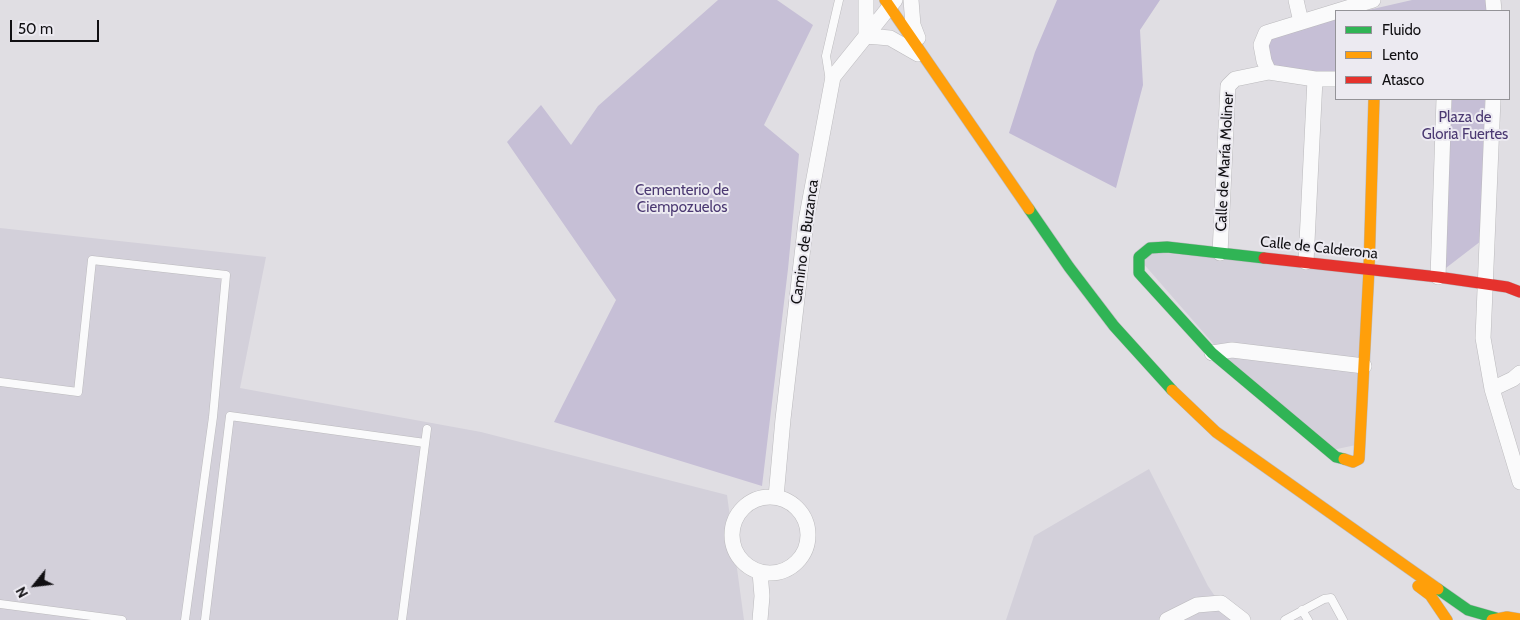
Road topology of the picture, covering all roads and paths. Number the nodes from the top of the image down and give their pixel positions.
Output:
1 (839, 0) edge
2 (866, 0) edge
3 (911, 0) edge
4 (1296, 0) edge
5 (1371, 0) edge
6 (890, 2) edge
7 (1339, 10) edge
8 (1335, 11) edge
9 (1300, 22) junction
10 (866, 36) junction
11 (926, 58) junction
12 (1269, 72) junction
13 (1315, 79) junction
14 (1335, 79) edge
15 (831, 88) junction
16 (1374, 100) edge
17 (1444, 100) edge
18 (1493, 100) edge
19 (1220, 253) junction
20 (1306, 262) junction
21 (1369, 269) junction
22 (1438, 277) junction
23 (1485, 284) junction
24 (1520, 292) edge
25 (1212, 352) junction
26 (1364, 366) junction
27 (1520, 373) edge
28 (0, 382) edge
29 (1492, 388) junction
30 (427, 429) dead end
31 (425, 443) junction
32 (1520, 482) edge
33 (776, 497) junction
34 (1330, 514) junction
35 (765, 572) junction
36 (0, 604) edge
37 (1520, 607) edge
38 (1302, 610) junction
39 (1504, 618) edge
40 (1242, 619) edge
41 (122, 620) edge
42 (185, 620) edge
43 (205, 620) edge
44 (402, 620) edge
45 (760, 620) edge
46 (1167, 620) edge
47 (1285, 620) edge
48 (1308, 620) edge
49 (1343, 620) edge
50 (1447, 620) edge

1 - 15 lane
2 - 10 street
3 - 11 street
4 - 9 street
5 - 7 street
6 - 10 street, Camino de Buzanca
6 - 11 street
8 - 9 street
9 - 12 street
10 - 11 street
10 - 15 street, Camino de Buzanca
11 - 34 street
12 - 13 street
12 - 19 street, Calle de María Moliner
13 - 14 street
13 - 20 street
15 - 33 street, Camino de Buzanca
16 - 21 street
17 - 22 street
18 - 23 street
19 - 20 street, Calle de Calderona
19 - 25 street, Calle de Calderona
20 - 21 street, Calle de Calderona
21 - 22 street, Calle de Calderona
21 - 26 street
22 - 23 street, Calle de Calderona
23 - 24 street, Calle de Calderona
23 - 29 street
25 - 26 street
25 - 26 street
27 - 29 street
28 - 42 lane
29 - 32 street
30 - 31 lane
31 - 43 lane
31 - 44 lane
33 - 35 street
33 - 35 street
34 - 39 street
34 - 50 street
35 - 45 street
36 - 41 lane
37 - 39 street
38 - 47 lane
38 - 48 lane
38 - 49 lane
40 - 46 street

